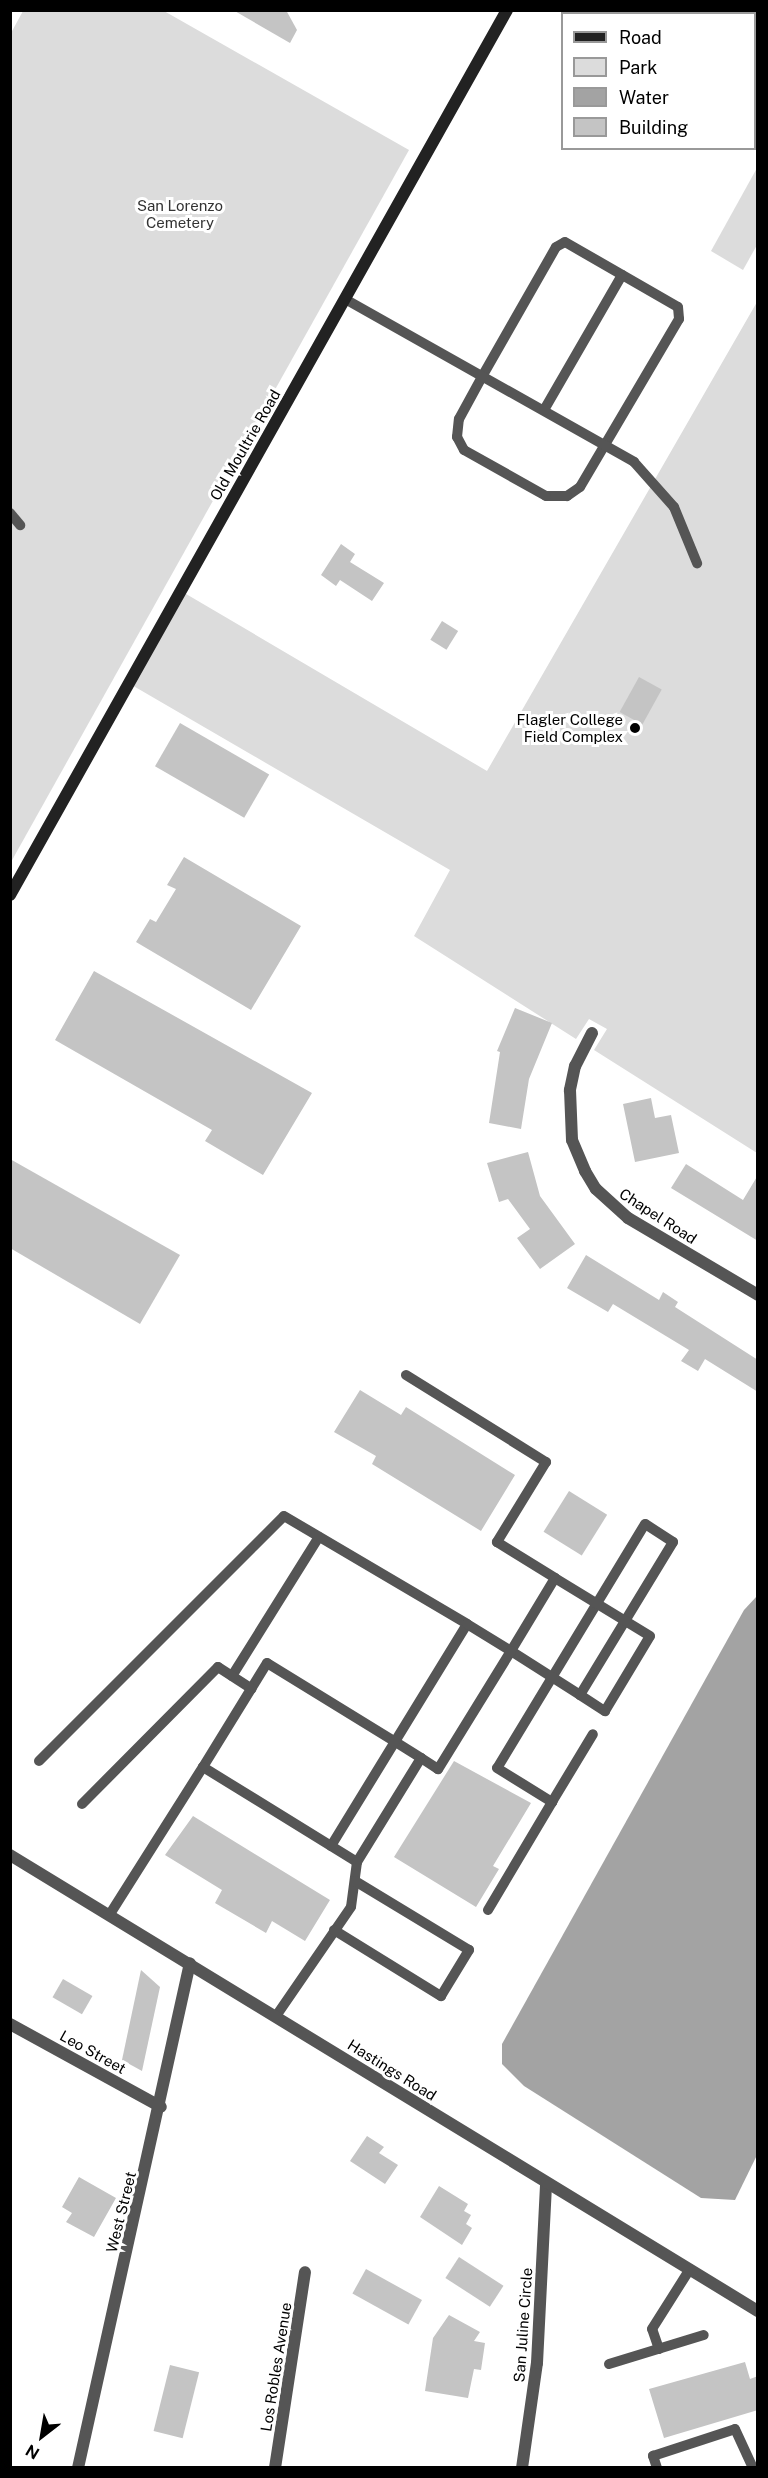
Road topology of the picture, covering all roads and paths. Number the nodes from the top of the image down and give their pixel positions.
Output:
1 (507, 10) edge
2 (622, 275) junction
3 (345, 299) junction
4 (483, 375) junction
5 (544, 410) junction
6 (605, 446) junction
7 (10, 513) edge
8 (20, 525) dead end
9 (697, 563) dead end
10 (10, 895) edge
11 (592, 1033) dead end
12 (758, 1295) edge
13 (406, 1375) dead end
14 (319, 1537) junction
15 (555, 1578) junction
16 (596, 1603) junction
17 (624, 1621) junction
18 (467, 1624) junction
19 (511, 1651) junction
20 (232, 1676) junction
21 (551, 1677) junction
22 (252, 1689) junction
23 (580, 1695) junction
24 (593, 1734) dead end
25 (394, 1741) junction
26 (421, 1758) junction
27 (39, 1761) dead end
28 (203, 1767) junction
29 (552, 1802) junction
30 (82, 1804) dead end
31 (330, 1846) junction
32 (10, 1855) edge
33 (357, 1863) junction
34 (355, 1881) junction
35 (488, 1910) dead end
36 (110, 1914) junction
37 (334, 1930) junction
38 (190, 1963) junction
39 (276, 2016) junction
40 (10, 2024) edge
41 (161, 2107) junction
42 (546, 2184) junction
43 (690, 2269) junction
44 (305, 2272) dead end
45 (758, 2311) edge
46 (704, 2335) dead end
47 (659, 2349) junction
48 (609, 2364) dead end
49 (78, 2468) edge
50 (275, 2468) edge
51 (522, 2468) edge
52 (657, 2468) edge
53 (753, 2468) edge

1 - 3 main road, Old Moultrie Road
2 - 4 lane
2 - 5 lane
2 - 6 lane
3 - 4 lane
3 - 10 main road, Old Moultrie Road
4 - 5 lane
4 - 6 lane
5 - 6 lane
6 - 9 lane
7 - 8 lane
11 - 12 street, Chapel Road
13 - 15 lane
14 - 18 lane
14 - 20 lane
14 - 27 lane
15 - 16 lane
15 - 19 lane
16 - 17 lane
16 - 17 lane
16 - 21 lane
17 - 23 lane
17 - 23 lane
18 - 19 lane
18 - 25 lane
19 - 21 lane
19 - 26 lane
20 - 22 lane
20 - 30 lane
21 - 23 lane
21 - 29 lane
22 - 25 lane
22 - 28 lane
24 - 29 lane
25 - 26 lane
25 - 31 lane
26 - 33 lane
28 - 31 lane
28 - 36 lane
29 - 35 lane
31 - 33 lane
32 - 36 street, Hastings Road
33 - 34 lane
34 - 37 lane
34 - 37 lane
36 - 38 street, Hastings Road
37 - 39 lane
38 - 39 street, Hastings Road
38 - 41 street, West Street
39 - 42 street, Hastings Road
40 - 41 street, Leo Street
41 - 49 street, West Street
42 - 43 street, Hastings Road
42 - 51 street, San Juline Circle
43 - 45 street, Hastings Road
43 - 47 lane
44 - 50 street, Los Robles Avenue
46 - 47 lane
47 - 48 lane
52 - 53 lane

